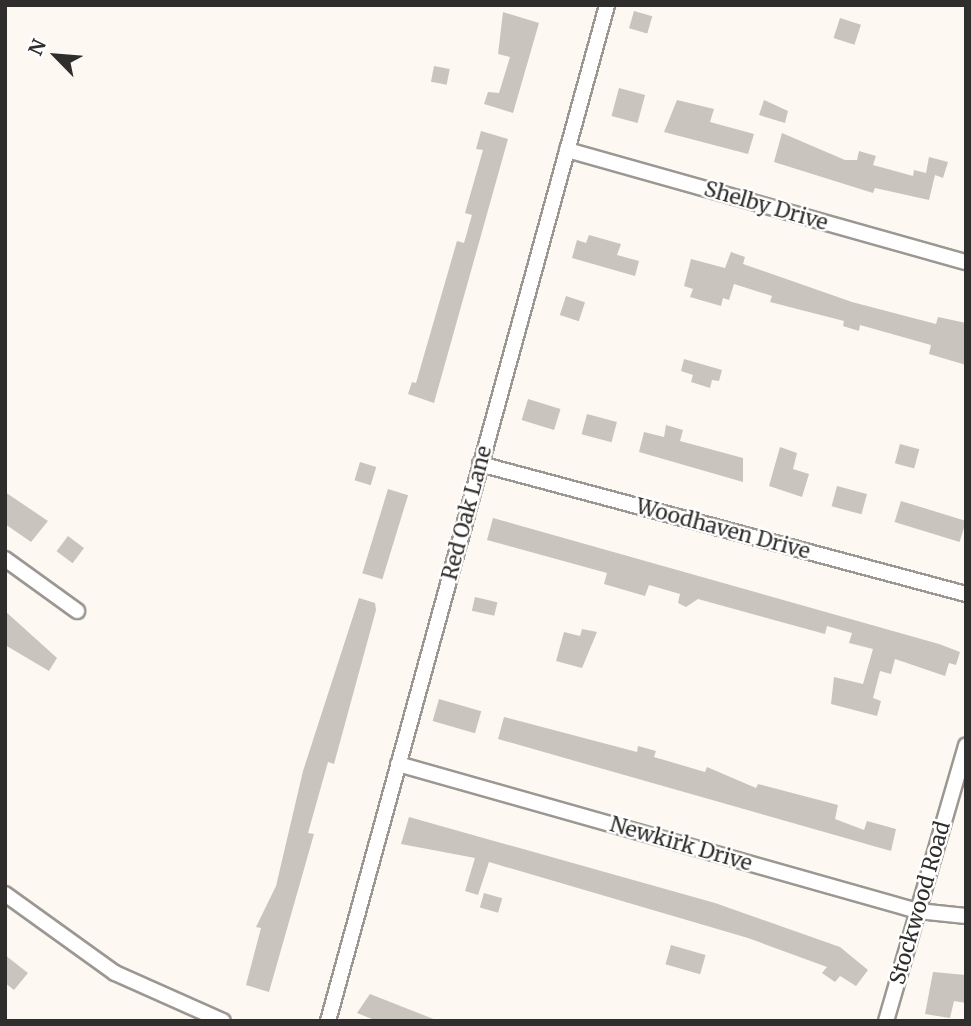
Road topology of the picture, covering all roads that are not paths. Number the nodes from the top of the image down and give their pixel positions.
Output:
1 (607, 5) edge
2 (567, 150) junction
3 (966, 262) edge
4 (480, 464) junction
5 (5, 559) edge
6 (966, 594) edge
7 (77, 611) dead end
8 (966, 744) edge
9 (398, 764) junction
10 (5, 894) edge
11 (918, 911) junction
12 (966, 916) edge
13 (223, 1021) edge
14 (328, 1021) edge
15 (886, 1021) edge

1 - 2 street, Red Oak Lane
2 - 3 street, Shelby Drive
2 - 4 street, Red Oak Lane
4 - 6 street, Woodhaven Drive
4 - 9 street, Red Oak Lane
5 - 7 street
8 - 11 street, Stockwood Road
9 - 11 street, Newkirk Drive
9 - 14 street, Red Oak Lane
10 - 13 street
11 - 12 street, Newkirk Drive
11 - 15 street, Stockwood Road

